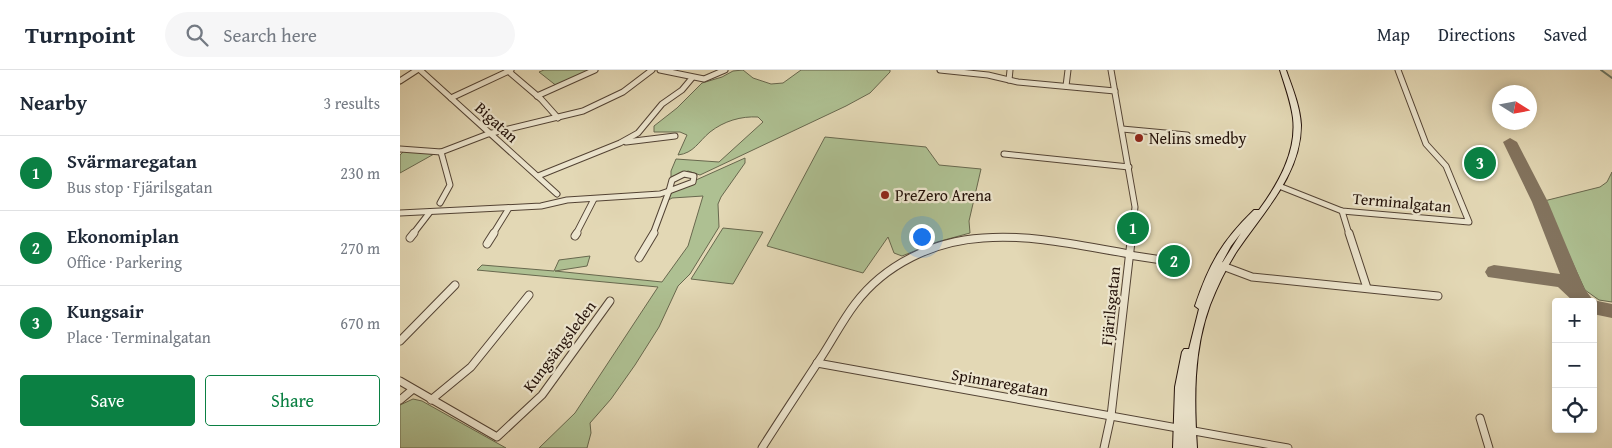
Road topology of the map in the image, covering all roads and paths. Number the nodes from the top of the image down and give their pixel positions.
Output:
1 (419, 70) edge
2 (509, 70) edge
3 (595, 70) edge
4 (652, 70) edge
5 (660, 70) edge
6 (724, 70) edge
7 (940, 70) edge
8 (1010, 70) edge
9 (1068, 70) edge
10 (1111, 70) edge
11 (1283, 70) edge
12 (1398, 70) edge
13 (692, 78) junction
14 (1008, 80) junction
15 (400, 81) edge
16 (1066, 86) junction
17 (1115, 91) junction
18 (537, 96) junction
19 (451, 98) junction
20 (558, 118) junction
21 (1122, 129) junction
22 (488, 134) junction
23 (1187, 135) dead end
24 (675, 136) dead end
25 (620, 143) junction
26 (400, 149) edge
27 (441, 152) junction
28 (1004, 154) dead end
29 (1129, 167) junction
30 (538, 176) junction
31 (1279, 186) junction
32 (667, 193) junction
33 (556, 194) dead end
34 (594, 199) junction
35 (440, 203) dead end
36 (509, 208) junction
37 (1342, 211) junction
38 (430, 212) junction
39 (400, 213) edge
40 (575, 236) dead end
41 (410, 238) dead end
42 (487, 244) dead end
43 (1130, 254) junction
44 (639, 258) dead end
45 (1162, 260) dead end
46 (1219, 265) junction
47 (455, 286) dead end
48 (1367, 288) junction
49 (529, 296) dead end
50 (1438, 296) dead end
51 (610, 300) dead end
52 (400, 341) edge
53 (817, 363) junction
54 (400, 382) edge
55 (412, 390) junction
56 (400, 400) edge
57 (431, 400) junction
58 (1111, 416) junction
59 (1480, 418) dead end
60 (1178, 428) junction
61 (1190, 431) junction
62 (762, 448) edge
63 (1104, 448) edge
64 (1179, 448) edge
65 (1191, 448) edge
66 (1288, 448) edge
67 (1489, 448) edge

1 - 15 street
1 - 19 street, Bigatan
2 - 18 street
2 - 19 street
3 - 18 street
4 - 20 street
5 - 13 street
6 - 13 street
7 - 14 street
8 - 14 street
9 - 16 street
10 - 17 street, Fjärilsgatan
11 - 31 main road
12 - 37 street, Terminalgatan
13 - 25 street
14 - 16 street
16 - 17 street
17 - 21 street, Fjärilsgatan
18 - 20 street
19 - 22 street, Bigatan
20 - 22 street
21 - 23 street
21 - 29 street, Fjärilsgatan
22 - 27 street
22 - 30 street, Bigatan
24 - 25 street
25 - 30 street
26 - 27 street
27 - 35 street
28 - 29 street
29 - 43 street, Fjärilsgatan
30 - 33 street, Bigatan
31 - 37 street, Terminalgatan
31 - 46 main road
32 - 32 street
32 - 34 street
32 - 44 street
34 - 36 street
34 - 40 street
36 - 38 street
36 - 42 street
37 - 48 street, Terminalgatan
38 - 39 street
38 - 41 street
43 - 45 street
43 - 53 street
43 - 58 street, Fjärilsgatan
46 - 48 street
46 - 60 main road
46 - 61 main road
47 - 52 street
48 - 50 street
49 - 57 street
51 - 57 street, Kungsängsleden
53 - 58 street, Spinnaregatan
53 - 62 street
54 - 55 street, Kungsängsleden
55 - 56 street
55 - 57 street, Kungsängsleden
58 - 60 street, Spinnaregatan
58 - 63 street, Fjärilsgatan
59 - 67 street
60 - 61 street
60 - 64 main road
61 - 65 main road
61 - 66 street

